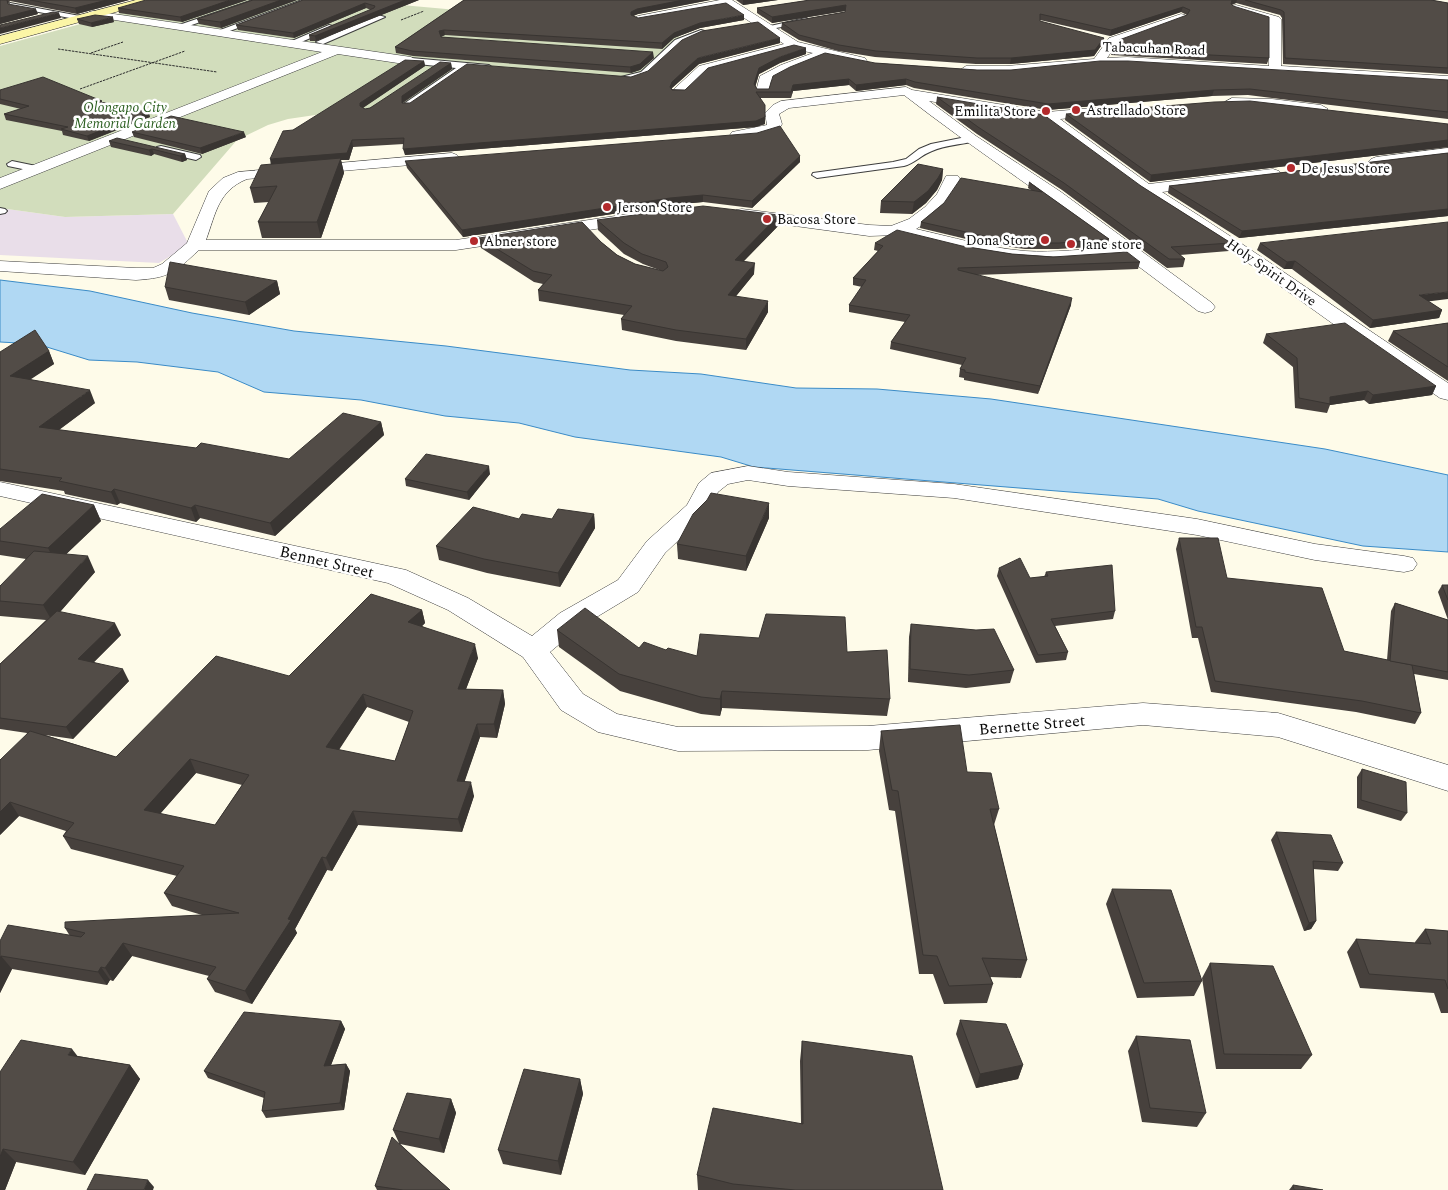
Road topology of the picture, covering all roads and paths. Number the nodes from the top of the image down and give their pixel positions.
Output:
1 (148, 0) edge
2 (260, 0) edge
3 (309, 0) edge
4 (726, 1) edge
5 (27, 4) edge
6 (8, 8) edge
7 (1236, 8) edge
8 (756, 9) edge
9 (740, 11) junction
10 (40, 14) junction
11 (94, 14) junction
12 (16, 16) edge
13 (1181, 16) edge
14 (381, 17) edge
15 (80, 18) junction
16 (638, 19) edge
17 (812, 19) edge
18 (341, 23) edge
19 (761, 25) junction
20 (739, 26) edge
21 (177, 27) junction
22 (708, 31) edge
23 (221, 34) junction
24 (0, 40) edge
25 (289, 44) junction
26 (794, 45) junction
27 (310, 46) junction
28 (54, 48) dead end
29 (337, 50) junction
30 (823, 53) junction
31 (660, 54) joint
32 (411, 61) joint
33 (1098, 61) junction
34 (155, 62) junction
35 (440, 63) junction
36 (875, 63) edge
37 (464, 66) junction
38 (503, 69) edge
39 (949, 69) edge
40 (1275, 69) junction
41 (424, 73) edge
42 (887, 74) edge
43 (609, 77) edge
44 (265, 79) junction
45 (1448, 80) edge
46 (80, 89) dead end
47 (764, 91) edge
48 (679, 92) edge
49 (908, 93) junction
50 (1221, 102) edge
51 (407, 106) edge
52 (1115, 110) edge
53 (1331, 110) edge
54 (1047, 116) junction
55 (719, 137) edge
56 (116, 138) junction
57 (971, 139) junction
58 (134, 142) edge
59 (152, 147) edge
60 (1448, 153) edge
61 (467, 156) edge
62 (196, 158) edge
63 (1358, 165) edge
64 (1290, 172) edge
65 (8, 175) edge
66 (817, 175) dead end
67 (952, 179) dead end
68 (1146, 189) junction
69 (726, 212) edge
70 (652, 215) edge
71 (898, 230) junction
72 (1265, 243) edge
73 (195, 245) junction
74 (1236, 246) junction
75 (1132, 251) junction
76 (0, 266) edge
77 (1205, 307) dead end
78 (1392, 333) edge
79 (1364, 337) junction
80 (1448, 393) edge
81 (0, 489) edge
82 (1404, 564) dead end
83 (533, 650) junction
84 (609, 724) joint
85 (1448, 778) edge

1 - 11 main road
2 - 21 lane
3 - 23 lane
4 - 9 street
4 - 16 street
5 - 6 lane
5 - 10 lane
7 - 40 street
8 - 9 street
9 - 19 street
10 - 12 lane
10 - 15 lane
11 - 15 main road
11 - 21 street
13 - 33 street
14 - 27 lane
15 - 24 main road
17 - 19 lane
18 - 25 lane
19 - 20 street
19 - 26 street
21 - 23 street
22 - 31 lane
23 - 25 street
23 - 34 path
25 - 27 street
26 - 30 street
26 - 48 street
27 - 29 street
28 - 34 path
29 - 32 street
29 - 44 street
30 - 36 street
30 - 47 street
31 - 43 lane
32 - 35 lane
33 - 39 street, Tabacuhan Road
33 - 40 street, Tabacuhan Road
34 - 44 path
34 - 46 path
35 - 37 lane
35 - 41 lane
37 - 38 lane
37 - 51 lane
40 - 45 street, Tabacuhan Road
42 - 49 street
44 - 56 street
49 - 54 street
49 - 55 street
49 - 57 street
50 - 53 street
52 - 54 street
54 - 68 street, Holy Spirit Drive
56 - 58 lane
56 - 65 street
57 - 66 lane
57 - 75 street
59 - 62 lane
60 - 63 street
61 - 73 street
64 - 68 street
67 - 71 street
68 - 74 street, Holy Spirit Drive
69 - 71 street
70 - 73 street
71 - 75 street
72 - 74 street
73 - 76 street
74 - 79 street, Holy Spirit Drive
75 - 77 street
78 - 79 street
79 - 80 street, Holy Spirit Drive
81 - 83 street, Bennet Street
82 - 83 street
83 - 84 street, Bennet Street
84 - 85 street, Bernette Street

